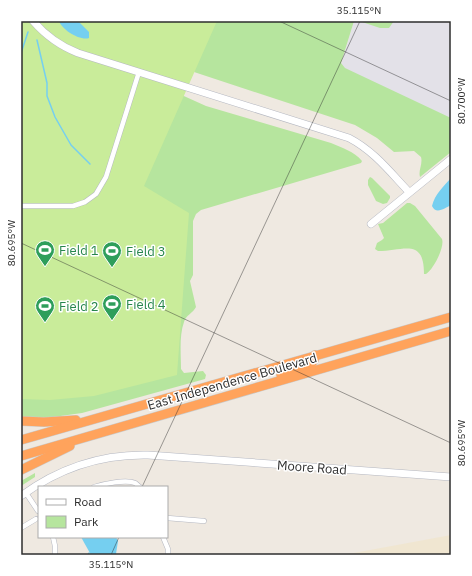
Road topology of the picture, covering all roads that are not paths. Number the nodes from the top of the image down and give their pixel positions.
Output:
1 (33, 21) edge
2 (139, 72) junction
3 (451, 158) edge
4 (409, 192) junction
5 (21, 206) edge
6 (371, 224) dead end
7 (451, 316) edge
8 (451, 331) edge
9 (315, 355) junction
10 (255, 388) junction
11 (103, 416) junction
12 (21, 422) edge
13 (93, 435) junction
14 (21, 440) edge
15 (21, 456) edge
16 (21, 470) edge
17 (451, 477) edge
18 (97, 486) edge
19 (139, 486) edge
20 (23, 494) edge
21 (38, 511) edge
22 (168, 518) edge
23 (38, 520) edge
24 (204, 520) dead end
25 (21, 528) edge
26 (53, 538) edge
27 (163, 538) edge
28 (55, 555) edge
29 (168, 555) edge

1 - 2 street
2 - 4 street
2 - 5 street
3 - 4 street
4 - 6 street
7 - 9 highway, East Independence Boulevard
8 - 10 highway, East Independence Boulevard
9 - 10 highway
9 - 11 highway, East Independence Boulevard
10 - 13 highway, East Independence Boulevard
11 - 12 highway
11 - 14 highway, East Independence Boulevard
13 - 15 highway, East Independence Boulevard
13 - 16 highway
17 - 20 street, Moore Road
18 - 19 street
20 - 21 street
21 - 23 street
22 - 24 street
23 - 25 street
26 - 28 street
27 - 29 street

